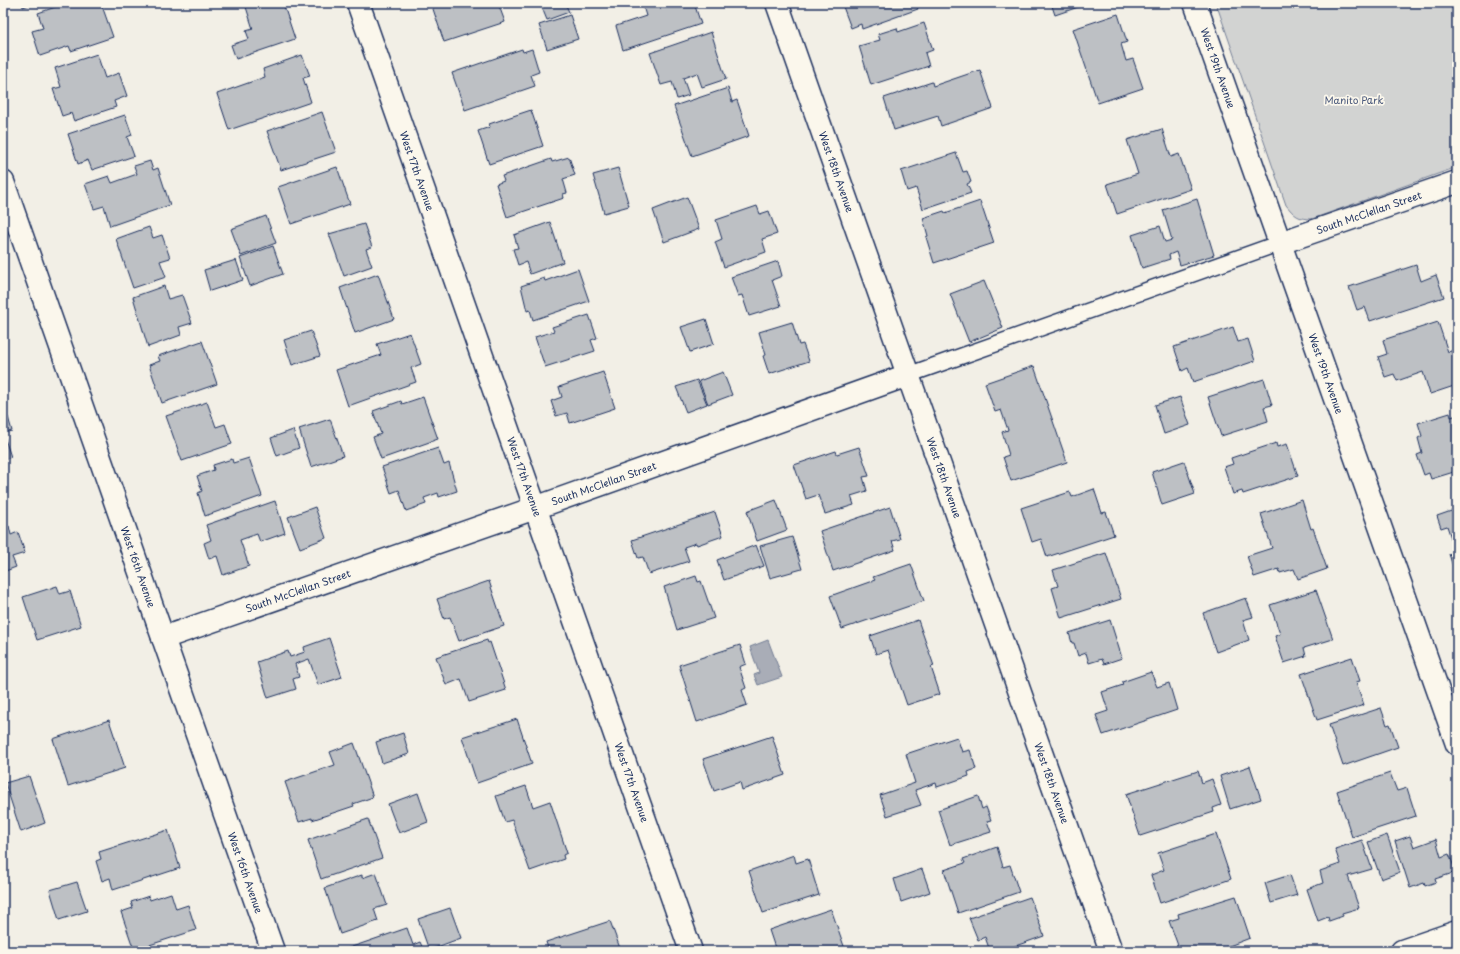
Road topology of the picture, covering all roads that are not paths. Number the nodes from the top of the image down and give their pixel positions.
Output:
1 (358, 3) edge
2 (777, 3) edge
3 (1195, 3) edge
4 (3, 182) edge
5 (1457, 182) edge
6 (1280, 243) junction
7 (908, 375) junction
8 (535, 508) junction
9 (163, 638) junction
10 (1457, 744) edge
11 (1457, 932) edge
12 (273, 951) edge
13 (692, 951) edge
14 (1111, 951) edge
15 (1402, 951) edge

1 - 8 street, West 17th Avenue
2 - 7 street, West 18th Avenue
3 - 6 street, West 19th Avenue
4 - 9 street, West 16th Avenue
5 - 6 street, South McClellan Street
6 - 7 lane
6 - 10 street, West 19th Avenue
7 - 8 street, South McClellan Street
7 - 14 street, West 18th Avenue
8 - 9 street, South McClellan Street
8 - 13 street, West 17th Avenue
9 - 12 street, West 16th Avenue
11 - 15 street

